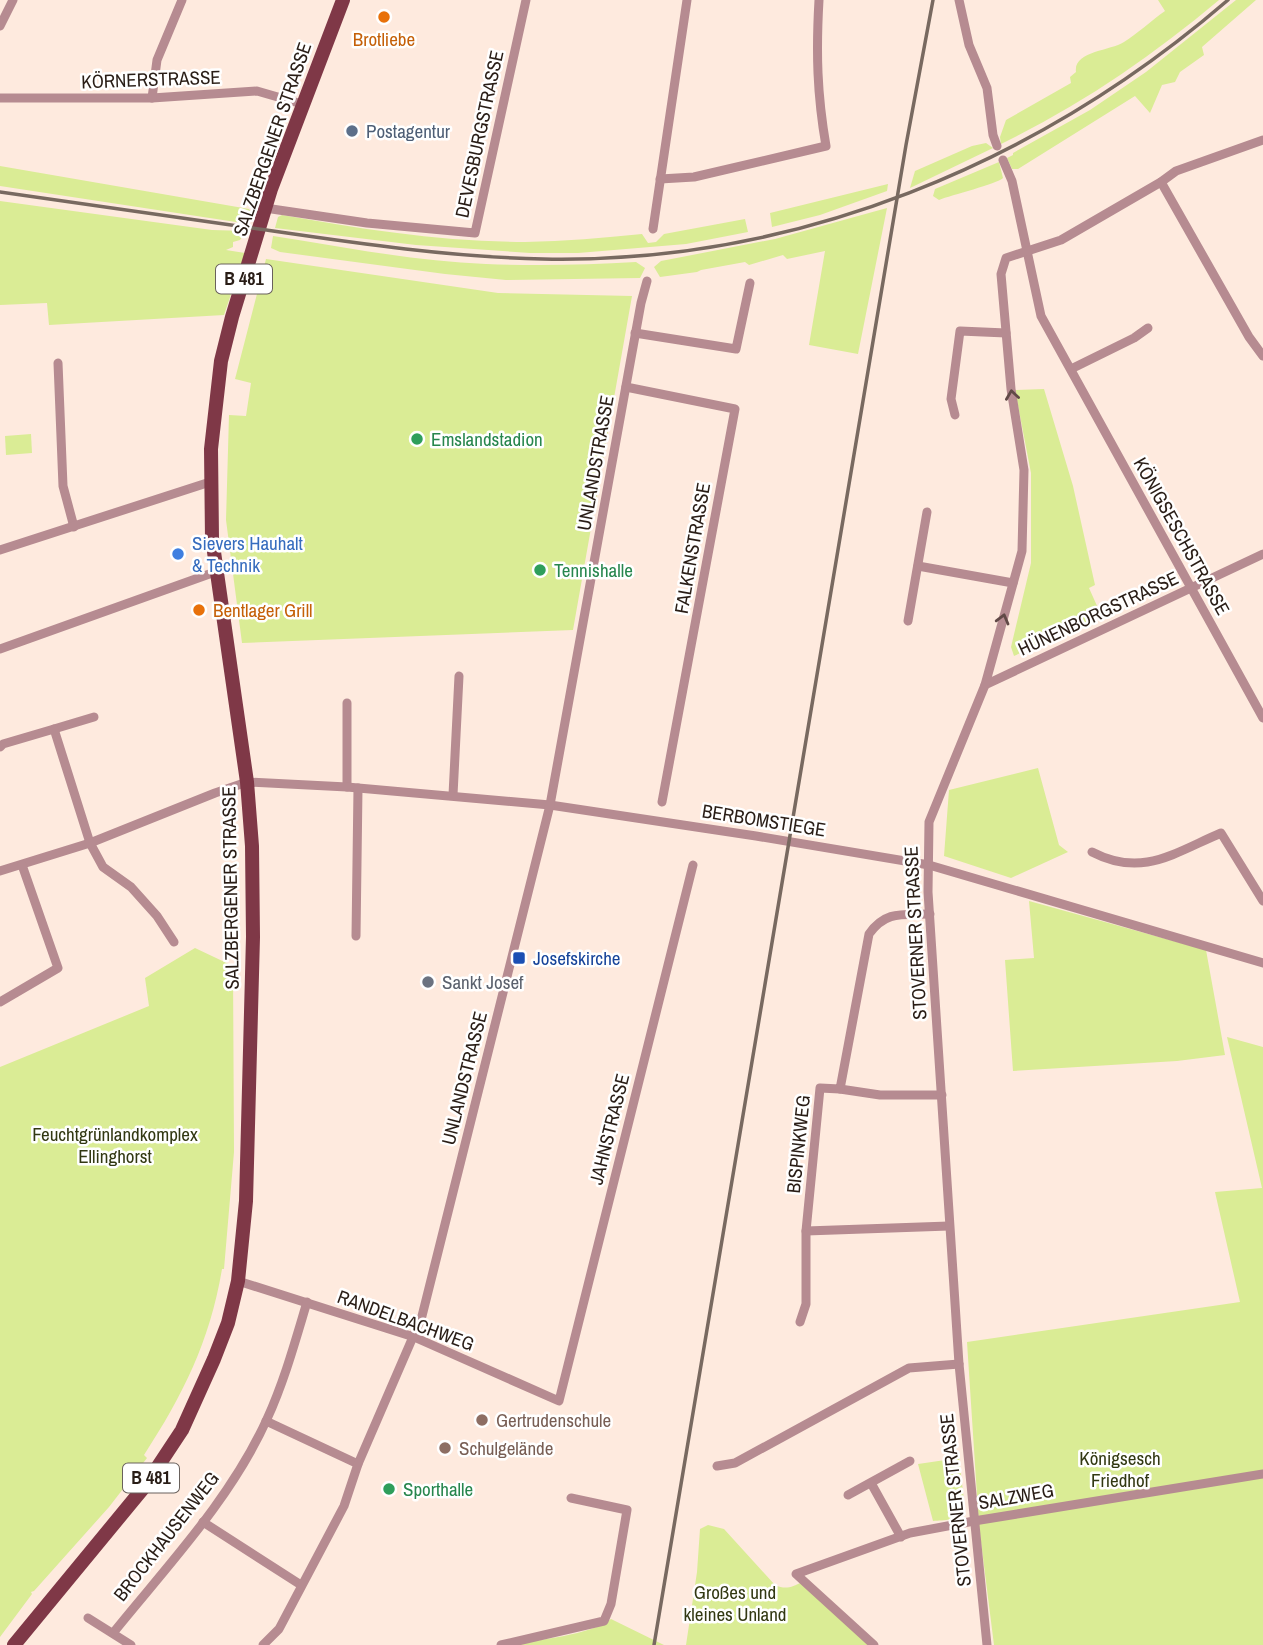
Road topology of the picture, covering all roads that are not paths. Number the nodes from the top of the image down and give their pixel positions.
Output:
1 (13, 0) edge
2 (182, 0) edge
3 (343, 0) edge
4 (526, 0) edge
5 (687, 0) edge
6 (819, 0) edge
7 (959, 0) edge
8 (0, 26) edge
9 (0, 98) edge
10 (152, 98) junction
11 (302, 104) junction
12 (1263, 140) edge
13 (997, 146) dead end
14 (1003, 160) dead end
15 (660, 179) junction
16 (1161, 183) junction
17 (265, 208) junction
18 (653, 229) dead end
19 (1027, 251) junction
20 (647, 281) dead end
21 (750, 283) dead end
22 (1148, 328) dead end
23 (635, 333) junction
24 (1006, 333) junction
25 (1263, 356) edge
26 (58, 363) dead end
27 (1071, 369) junction
28 (626, 387) junction
29 (955, 415) dead end
30 (210, 482) junction
31 (927, 512) dead end
32 (74, 527) junction
33 (0, 550) edge
34 (1263, 554) edge
35 (918, 566) junction
36 (215, 572) junction
37 (1013, 583) junction
38 (1191, 589) junction
39 (908, 621) dead end
40 (0, 649) edge
41 (459, 676) dead end
42 (985, 685) junction
43 (347, 703) dead end
44 (93, 717) dead end
45 (1263, 718) edge
46 (54, 729) junction
47 (0, 747) edge
48 (247, 782) junction
49 (347, 787) junction
50 (358, 788) junction
51 (453, 795) junction
52 (663, 802) dead end
53 (550, 804) junction
54 (90, 843) junction
55 (1092, 852) dead end
56 (22, 864) junction
57 (693, 865) dead end
58 (929, 865) junction
59 (0, 871) edge
60 (1263, 901) edge
61 (930, 914) junction
62 (356, 936) dead end
63 (174, 942) dead end
64 (1263, 963) edge
65 (0, 1002) edge
66 (840, 1089) junction
67 (942, 1095) junction
68 (949, 1226) junction
69 (806, 1231) junction
70 (238, 1280) junction
71 (307, 1302) junction
72 (800, 1322) dead end
73 (414, 1337) junction
74 (959, 1364) junction
75 (559, 1401) joint
76 (266, 1421) junction
77 (910, 1461) dead end
78 (358, 1464) junction
79 (717, 1466) dead end
80 (1263, 1474) edge
81 (871, 1483) junction
82 (848, 1495) dead end
83 (571, 1498) dead end
84 (974, 1521) junction
85 (203, 1522) junction
86 (901, 1536) junction
87 (301, 1585) junction
88 (88, 1618) dead end
89 (113, 1633) junction
90 (13, 1645) edge
91 (131, 1645) edge
92 (263, 1645) edge
93 (501, 1645) edge
94 (874, 1645) edge
95 (987, 1645) edge

1 - 8 street
2 - 10 street
3 - 11 main road, SALZBERGENER STRASSE / B 481
4 - 17 street, DEVESBURGSTRASSE
5 - 15 street
6 - 15 street
7 - 13 street
9 - 10 street, KÖRNERSTRASSE
10 - 11 street, KÖRNERSTRASSE
11 - 17 main road, SALZBERGENER STRASSE / B 481
12 - 16 street
14 - 19 street, KÖNIGSESCHSTRASSE
15 - 18 street
16 - 19 street
16 - 25 street
17 - 30 main road, SALZBERGENER STRASSE / B 481
19 - 24 street, STOVERNER STRASSE
19 - 27 street, KÖNIGSESCHSTRASSE
20 - 23 street, UNLANDSTRASSE
21 - 23 street
22 - 27 street
23 - 28 street, UNLANDSTRASSE
24 - 29 street
37 -> 24 street, STOVERNER STRASSE
26 - 32 street
27 - 38 street, KÖNIGSESCHSTRASSE
28 - 52 street, FALKENSTRASSE
28 - 53 street, UNLANDSTRASSE
30 - 32 street
30 - 36 main road, SALZBERGENER STRASSE / B 481
31 - 35 street
32 - 33 street
34 - 38 street, HÜNENBORGSTRASSE
35 - 37 street
35 - 39 street
36 - 40 street
36 - 48 main road, SALZBERGENER STRASSE / B 481
42 -> 37 street, STOVERNER STRASSE
38 - 42 street, HÜNENBORGSTRASSE
38 - 45 street, KÖNIGSESCHSTRASSE
41 - 51 street
42 - 58 street, STOVERNER STRASSE
43 - 49 street
44 - 46 street
46 - 47 street
46 - 54 street
48 - 49 street, BERBOMSTIEGE
48 - 54 street
48 - 70 main road, SALZBERGENER STRASSE / B 481
49 - 50 street, BERBOMSTIEGE
50 - 51 street, BERBOMSTIEGE
50 - 62 street
51 - 53 street, BERBOMSTIEGE
53 - 58 street, BERBOMSTIEGE
53 - 73 street, UNLANDSTRASSE
54 - 56 street
54 - 63 street
55 - 60 street
56 - 59 street
56 - 65 street
57 - 75 street, JAHNSTRASSE
58 - 61 street, STOVERNER STRASSE
58 - 64 street, BERBOMSTIEGE
61 - 66 street, BISPINKWEG
61 - 67 street, STOVERNER STRASSE
66 - 67 street
66 - 69 street, BISPINKWEG
67 - 68 street, STOVERNER STRASSE
68 - 69 street
68 - 74 street, STOVERNER STRASSE
69 - 72 street, BISPINKWEG
70 - 71 street, RANDELBACHWEG
70 - 90 main road, SALZBERGENER STRASSE / B 481
71 - 73 street, RANDELBACHWEG
71 - 76 street, BROCKHAUSENWEG
73 - 75 street, RANDELBACHWEG
73 - 78 street, UNLANDSTRASSE
74 - 79 street
74 - 84 street, STOVERNER STRASSE
76 - 78 street
76 - 85 street, BROCKHAUSENWEG
77 - 81 street
78 - 87 street, UNLANDSTRASSE
80 - 84 street, SALZWEG
81 - 82 street
81 - 86 street
83 - 93 street
84 - 86 street, SALZWEG
84 - 95 street, STOVERNER STRASSE
85 - 87 street
85 - 89 street, BROCKHAUSENWEG
86 - 94 street, SALZWEG
87 - 92 street, UNLANDSTRASSE
88 - 89 street
89 - 91 street

